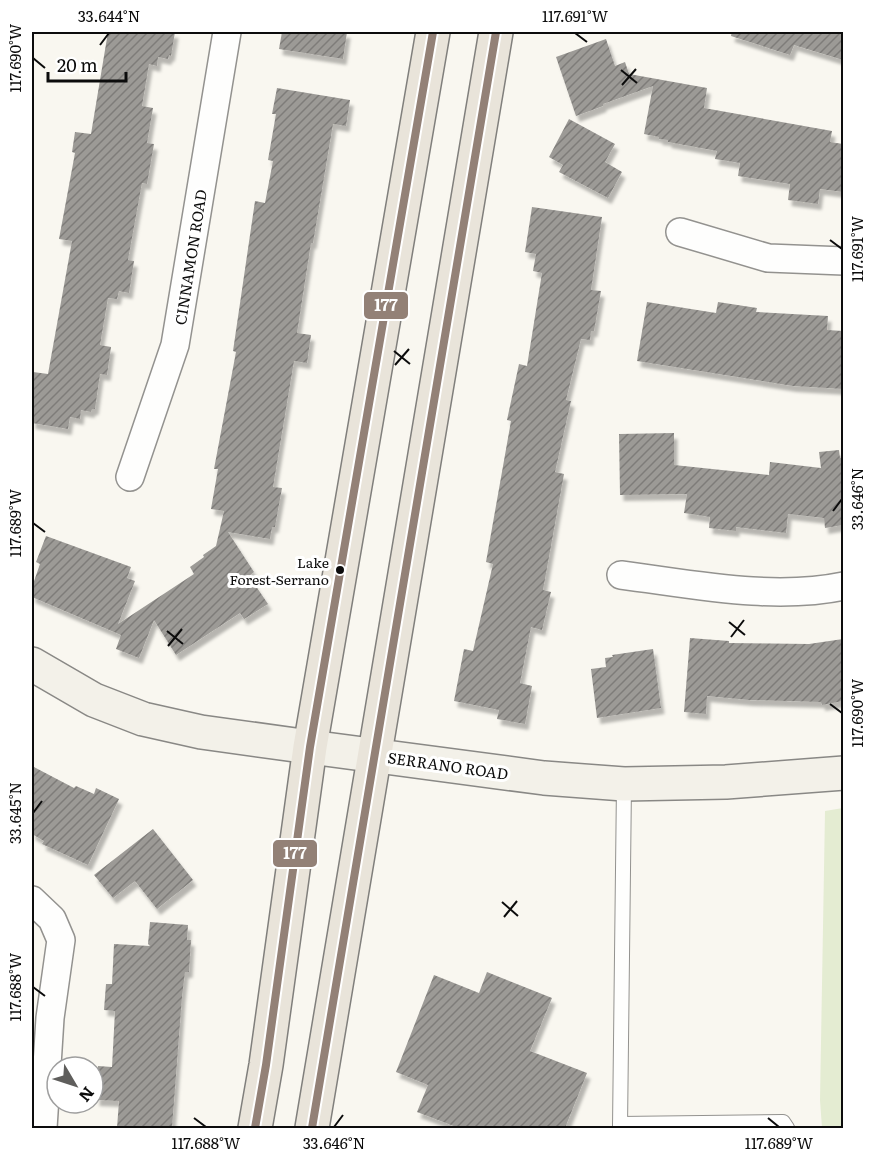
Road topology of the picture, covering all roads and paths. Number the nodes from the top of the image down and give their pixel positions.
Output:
1 (227, 32) edge
2 (433, 32) edge
3 (496, 32) edge
4 (680, 232) dead end
5 (843, 261) edge
6 (130, 477) dead end
7 (621, 575) dead end
8 (843, 586) edge
9 (32, 664) edge
10 (310, 747) junction
11 (375, 754) junction
12 (843, 773) edge
13 (624, 784) junction
14 (32, 900) edge
15 (620, 1126) edge
16 (43, 1128) edge
17 (255, 1128) edge
18 (312, 1128) edge
19 (788, 1128) edge

1 - 6 street, CINNAMON ROAD
2 - 10 main road
3 - 11 main road
4 - 5 street
7 - 8 street
9 - 10 street, SERRANO ROAD
10 - 11 street, SERRANO ROAD
10 - 17 main road
11 - 13 street, SERRANO ROAD
11 - 18 main road
12 - 13 street, SERRANO ROAD
13 - 15 lane
14 - 16 street
15 - 19 lane

